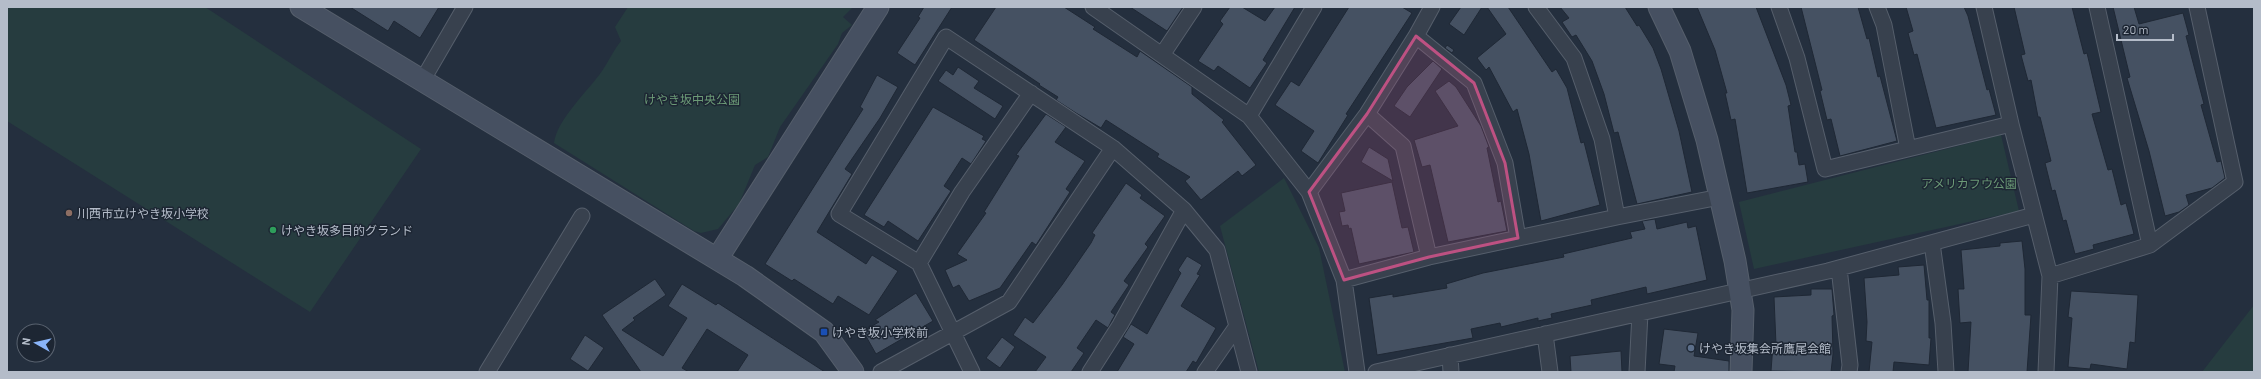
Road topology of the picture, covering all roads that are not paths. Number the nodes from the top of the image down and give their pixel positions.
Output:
1 (301, 7) edge
2 (465, 7) edge
3 (878, 7) edge
4 (1093, 7) edge
5 (1194, 7) edge
6 (1314, 7) edge
7 (1432, 7) edge
8 (1536, 7) edge
9 (1659, 7) edge
10 (1779, 7) edge
11 (1877, 7) edge
12 (1984, 7) edge
13 (2098, 7) edge
14 (2197, 7) edge
15 (1416, 36) junction
16 (1162, 55) junction
17 (422, 81) junction
18 (1031, 93) junction
19 (1367, 114) junction
20 (1249, 116) junction
21 (2011, 124) junction
22 (1113, 148) junction
23 (1908, 149) junction
24 (1309, 192) junction
25 (1720, 197) junction
26 (1184, 210) junction
27 (2034, 215) junction
28 (582, 216) dead end
29 (1617, 218) junction
30 (1518, 238) junction
31 (1932, 242) junction
32 (2150, 245) junction
33 (1429, 257) junction
34 (717, 259) junction
35 (919, 263) junction
36 (1839, 268) junction
37 (2050, 276) junction
38 (1344, 280) junction
39 (1740, 291) junction
40 (1640, 313) junction
41 (1237, 326) junction
42 (953, 333) junction
43 (1545, 334) junction
44 (1450, 355) junction
45 (487, 372) edge
46 (853, 372) edge
47 (881, 372) edge
48 (972, 372) edge
49 (1090, 372) edge
50 (1205, 372) edge
51 (1249, 372) edge
52 (1358, 372) edge
53 (1376, 372) edge
54 (1451, 372) edge
55 (1550, 372) edge
56 (1637, 372) edge
57 (1741, 372) edge
58 (1850, 372) edge
59 (1946, 372) edge
60 (2046, 372) edge

1 - 17 street
2 - 17 street
3 - 34 street
4 - 16 street
5 - 16 street
6 - 20 street
7 - 15 street
8 - 29 street
9 - 25 street
10 - 23 street
11 - 23 street
12 - 21 street
13 - 32 street
14 - 32 street
15 - 19 street
15 - 30 street
16 - 20 street
17 - 34 street
18 - 22 street
18 - 35 street
18 - 35 street
19 - 24 street
19 - 33 street
20 - 24 street
21 - 23 street
21 - 27 street
22 - 26 street
22 - 42 street
24 - 38 street
25 - 29 street
25 - 39 street
26 - 41 street
26 - 49 street
27 - 31 street
27 - 37 street
28 - 45 street
29 - 30 street
30 - 33 street
31 - 36 street
31 - 59 street
32 - 37 street
33 - 38 street
34 - 46 street
35 - 42 street
36 - 39 street
36 - 58 street
37 - 60 street
38 - 52 street
39 - 40 street
39 - 57 street
40 - 43 street
40 - 56 street
41 - 50 street
41 - 51 street
42 - 47 street
42 - 48 street
43 - 44 street
43 - 55 street
44 - 53 street
44 - 54 street

